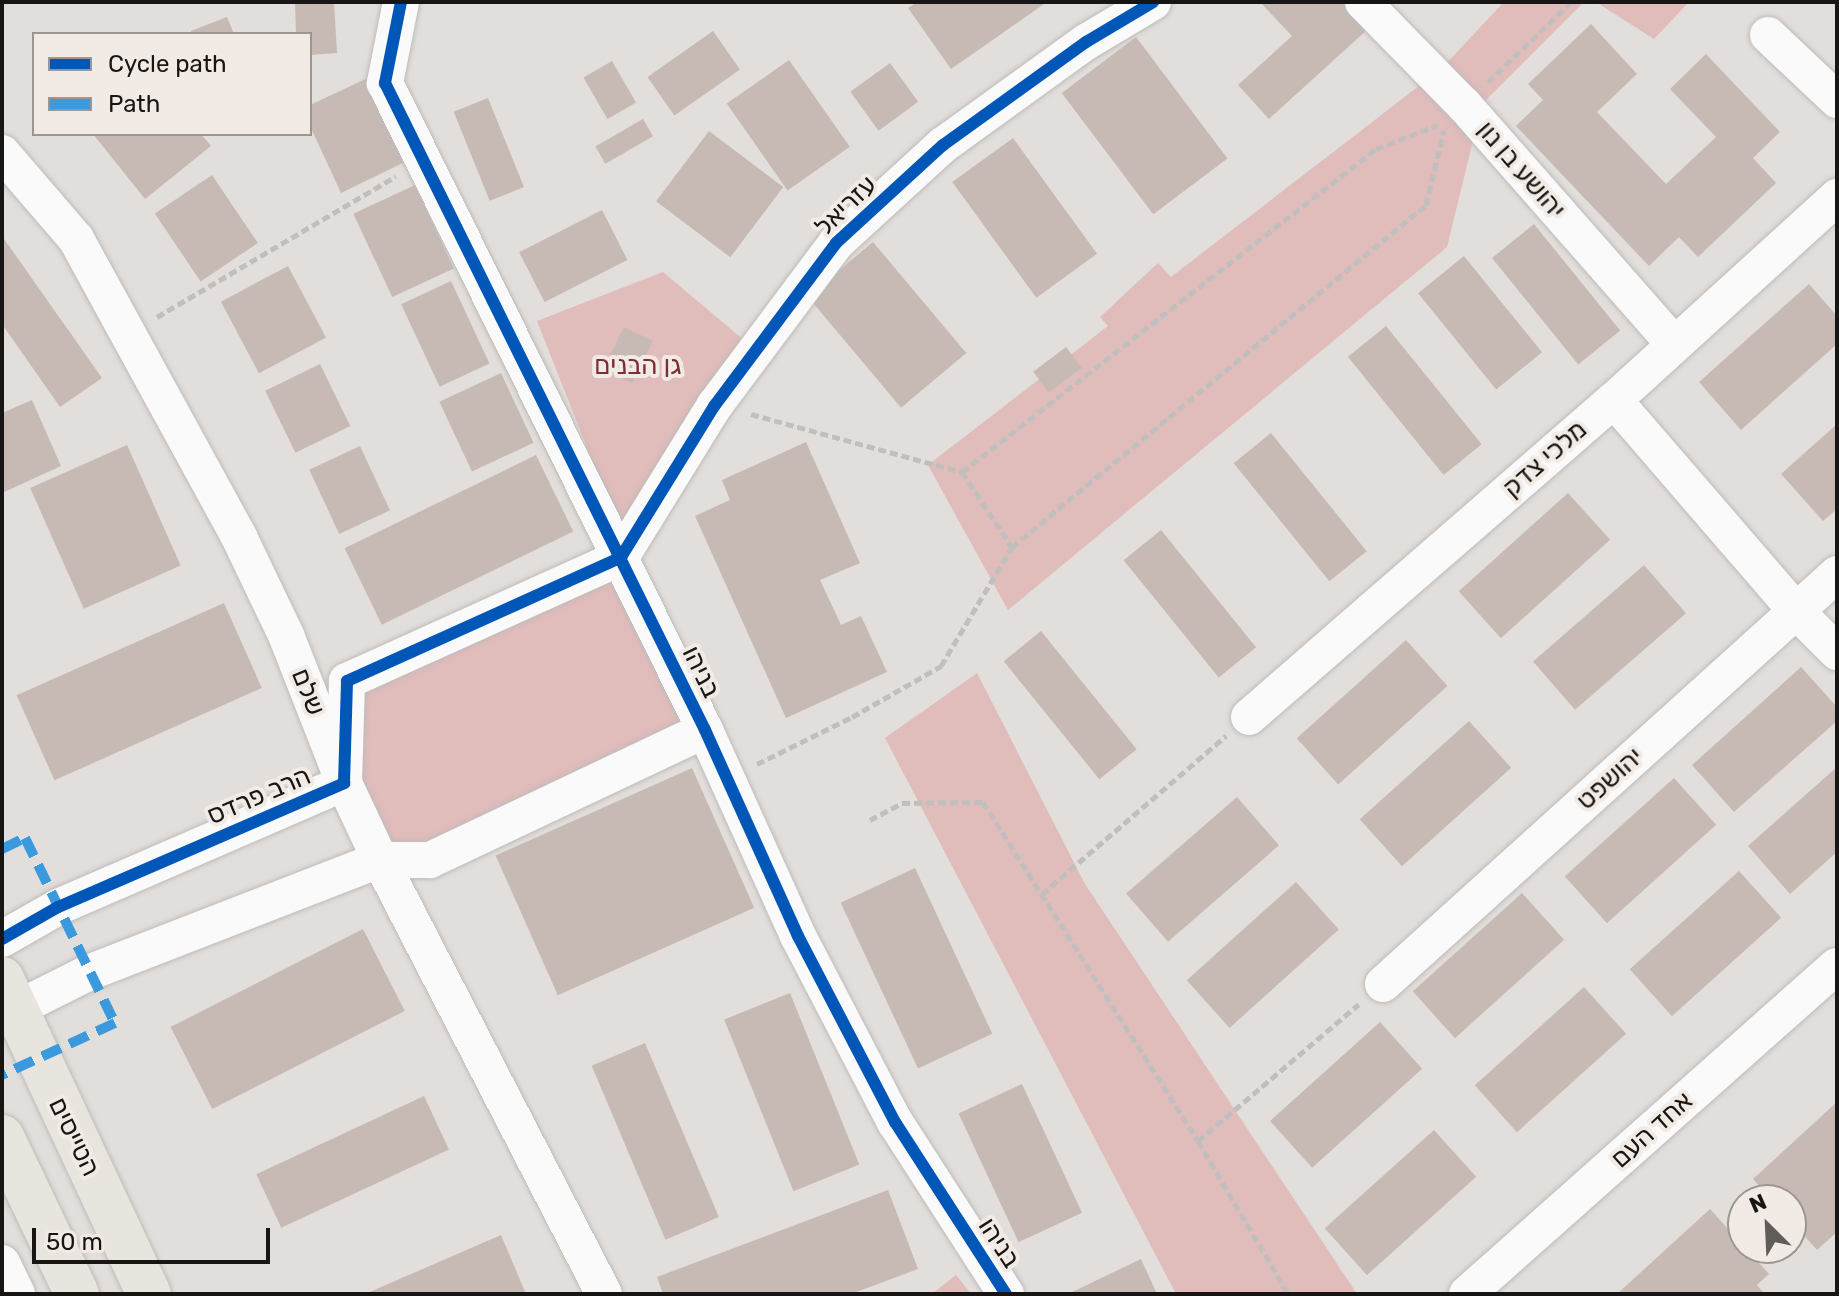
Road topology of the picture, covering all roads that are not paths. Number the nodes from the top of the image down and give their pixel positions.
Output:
1 (401, 2) edge
2 (1153, 2) edge
3 (1363, 2) edge
4 (1768, 35) dead end
5 (1837, 100) edge
6 (2, 153) edge
7 (1837, 197) edge
8 (1674, 344) junction
9 (1614, 400) junction
10 (621, 557) junction
11 (1837, 574) edge
12 (1797, 612) junction
13 (286, 635) junction
14 (1837, 652) edge
15 (347, 681) junction
16 (1249, 717) road end
17 (705, 730) junction
18 (344, 783) junction
19 (380, 860) junction
20 (2, 939) edge
21 (1837, 966) edge
22 (1383, 984) road end
23 (6, 1002) edge
24 (2, 1137) edge
25 (2, 1263) edge
26 (17, 1294) edge
27 (77, 1294) edge
28 (149, 1294) edge
29 (604, 1294) edge
30 (1006, 1294) edge
31 (1467, 1294) edge

1 - 10 street, בניהו
2 - 10 street, עזריאל
3 - 8 street, יהושע בן נון
4 - 5 street
6 - 13 street, שלם
7 - 8 street, מלכי צדק
8 - 9 street, מלכי צדק
9 - 12 street
9 - 16 street, מלכי צדק
10 - 15 street
10 - 17 street, בניהו
11 - 12 street, יהושפט
12 - 14 street
12 - 22 street, יהושפט
13 - 15 street
13 - 18 street, שלם
15 - 18 street, הרב פרדס
17 - 19 street
17 - 30 street, בניהו
18 - 19 street, שלם
18 - 20 street, הרב פרדס
19 - 23 street
19 - 29 street, שלם
21 - 31 street, אחד העם
23 - 28 main road, הטייסים
24 - 27 main road
25 - 26 street

